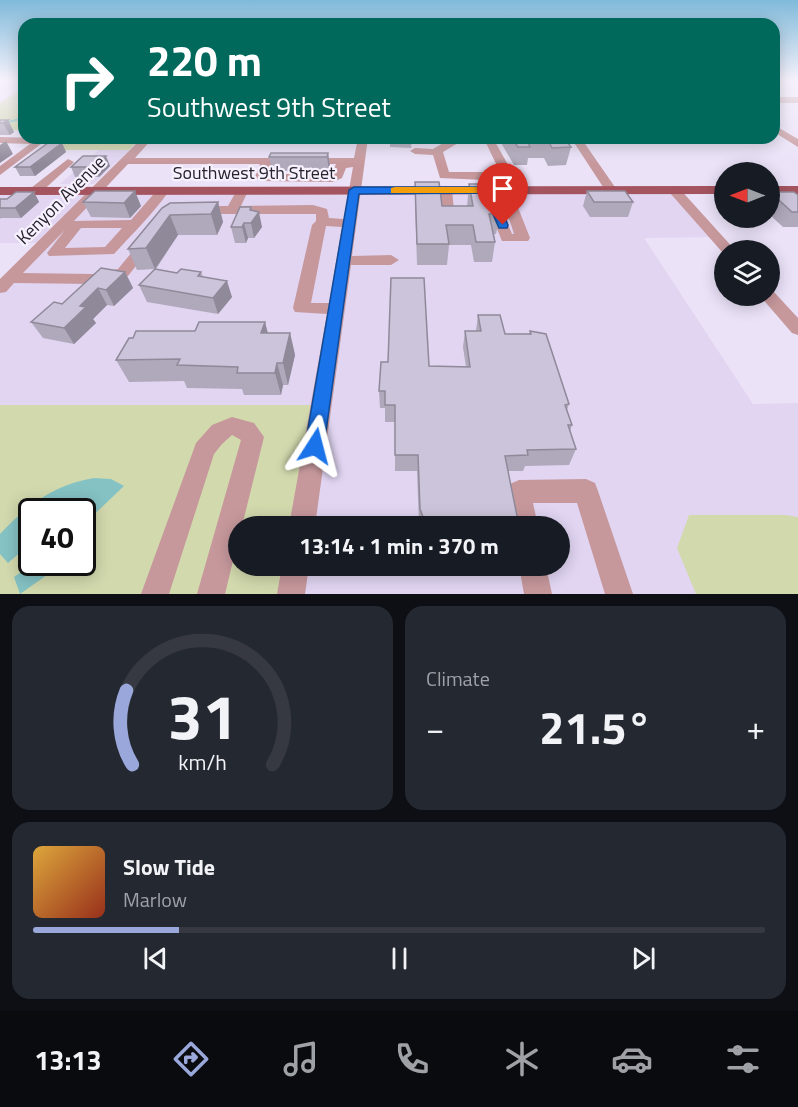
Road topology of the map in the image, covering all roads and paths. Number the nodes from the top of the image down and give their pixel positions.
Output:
1 (780, 132) edge
2 (780, 139) edge
3 (0, 140) edge
4 (18, 140) edge
5 (795, 142) edge
6 (36, 144) edge
7 (142, 144) edge
8 (362, 144) edge
9 (450, 144) edge
10 (492, 144) edge
11 (580, 144) edge
12 (415, 151) dead end
13 (437, 152) junction
14 (126, 160) junction
15 (68, 162) dead end
16 (359, 163) junction
17 (0, 172) edge
18 (490, 186) junction
19 (354, 190) junction
20 (446, 190) junction
21 (611, 190) junction
22 (674, 190) junction
23 (714, 190) edge
24 (0, 191) edge
25 (35, 191) junction
26 (96, 191) junction
27 (163, 191) junction
28 (242, 191) junction
29 (494, 208) edge
30 (183, 210) edge
31 (232, 210) junction
32 (453, 216) edge
33 (323, 222) junction
34 (349, 223) junction
35 (133, 224) junction
36 (69, 225) junction
37 (156, 230) edge
38 (719, 240) edge
39 (391, 260) dead end
40 (343, 262) junction
41 (5, 283) edge
42 (777, 306) edge
43 (336, 309) junction
44 (798, 329) edge
45 (304, 516) edge
46 (523, 516) edge
47 (294, 576) edge
48 (535, 576) edge
49 (155, 594) edge
50 (211, 594) edge
51 (291, 594) edge
52 (538, 594) edge
53 (619, 594) edge

1 - 5 street
2 - 5 street
3 - 4 street
6 - 17 street
7 - 14 street, Kenyon Avenue
8 - 16 street
9 - 13 street
10 - 18 street
11 - 21 street
12 - 13 street
13 - 18 street
14 - 16 street
14 - 26 street, Kenyon Avenue
15 - 25 street
16 - 19 street
18 - 20 main road, Southwest 9th Street
18 - 21 main road, Southwest 9th Street
18 - 29 street
19 - 20 main road, Southwest 9th Street
19 - 28 main road, Southwest 9th Street
19 - 34 street
20 - 32 street
21 - 22 main road, Southwest 9th Street
22 - 23 main road, Southwest 9th Street
22 - 38 street
24 - 25 main road, Southwest 9th Street
25 - 26 main road, Southwest 9th Street
26 - 27 main road, Southwest 9th Street
26 - 36 street, Kenyon Avenue
27 - 28 main road, Southwest 9th Street
27 - 35 street
28 - 31 street
30 - 31 street
31 - 33 street
33 - 34 street
33 - 43 street
34 - 40 street
35 - 36 street
35 - 36 street
36 - 41 street, Kenyon Avenue
37 - 41 street
39 - 40 street
40 - 43 street
42 - 44 street
43 - 45 street
46 - 53 street
47 - 51 street
48 - 52 street
49 - 50 street

